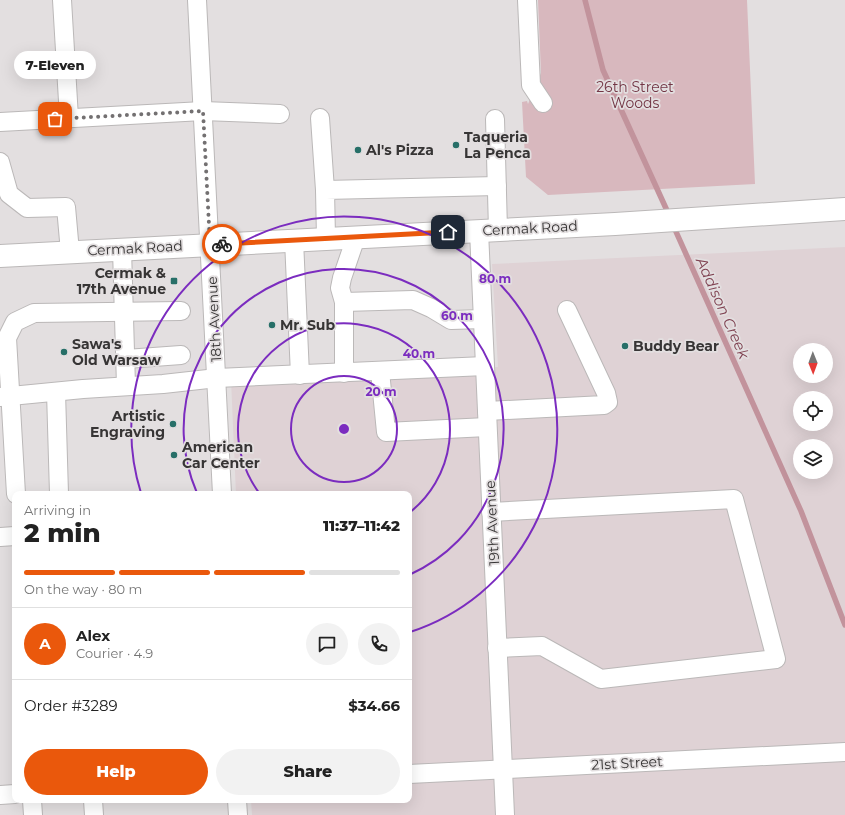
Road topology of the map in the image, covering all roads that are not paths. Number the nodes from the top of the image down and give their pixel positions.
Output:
1 (62, 0) edge
2 (197, 0) edge
3 (527, 0) edge
4 (543, 103) dead end
5 (203, 111) junction
6 (280, 114) dead end
7 (69, 118) junction
8 (320, 118) dead end
9 (495, 119) dead end
10 (0, 122) edge
11 (0, 162) edge
12 (497, 186) junction
13 (325, 190) junction
14 (845, 209) edge
15 (488, 230) junction
16 (356, 237) junction
17 (326, 238) junction
18 (294, 240) junction
19 (210, 244) junction
20 (122, 249) junction
21 (70, 252) junction
22 (0, 256) edge
23 (344, 302) junction
24 (567, 310) dead end
25 (124, 311) junction
26 (181, 311) dead end
27 (482, 319) junction
28 (181, 355) dead end
29 (126, 359) junction
30 (485, 366) junction
31 (380, 371) junction
32 (344, 373) junction
33 (300, 374) junction
34 (217, 378) junction
35 (126, 386) junction
36 (56, 392) junction
37 (5, 397) edge
38 (487, 419) junction
39 (16, 491) edge
40 (59, 491) edge
41 (222, 491) edge
42 (491, 512) junction
43 (12, 536) edge
44 (0, 537) edge
45 (497, 648) junction
46 (845, 752) edge
47 (502, 769) junction
48 (412, 774) edge
49 (0, 794) edge
50 (12, 794) edge
51 (32, 803) edge
52 (93, 803) edge
53 (237, 803) edge
54 (32, 815) edge
55 (94, 815) edge
56 (238, 815) edge
57 (505, 815) edge

1 - 7 street
2 - 5 street, 18th Avenue
3 - 4 street
5 - 6 street
5 - 7 street
5 - 19 street, 18th Avenue
7 - 10 street
8 - 13 street
9 - 12 street, 19th Avenue
11 - 21 street
12 - 13 street
12 - 15 street, 19th Avenue
13 - 17 street
14 - 15 main road, Cermak Road
15 - 16 main road, Cermak Road
15 - 27 street, 19th Avenue
16 - 17 main road, Cermak Road
16 - 23 street
17 - 18 main road, Cermak Road
18 - 19 main road, Cermak Road
18 - 33 street
19 - 20 main road, Cermak Road
19 - 34 street, 18th Avenue
20 - 21 main road, Cermak Road
20 - 25 street
21 - 22 main road, Cermak Road
23 - 27 street
23 - 32 street
24 - 38 street
25 - 26 street
25 - 29 street
25 - 37 street
27 - 30 street, 19th Avenue
28 - 29 street
29 - 35 street
30 - 31 street
30 - 38 street, 19th Avenue
31 - 32 street
31 - 38 street
32 - 33 street
33 - 34 street
34 - 35 street
34 - 41 street, 18th Avenue
35 - 36 street
36 - 37 street
36 - 40 street
37 - 39 street
38 - 42 street, 19th Avenue
42 - 45 street, 19th Avenue
42 - 45 street
43 - 44 street
45 - 47 street, 19th Avenue
46 - 47 street, 21st Street
47 - 48 street, 21st Street
47 - 57 street, 19th Avenue
49 - 50 street
51 - 54 street
52 - 55 street
53 - 56 street

